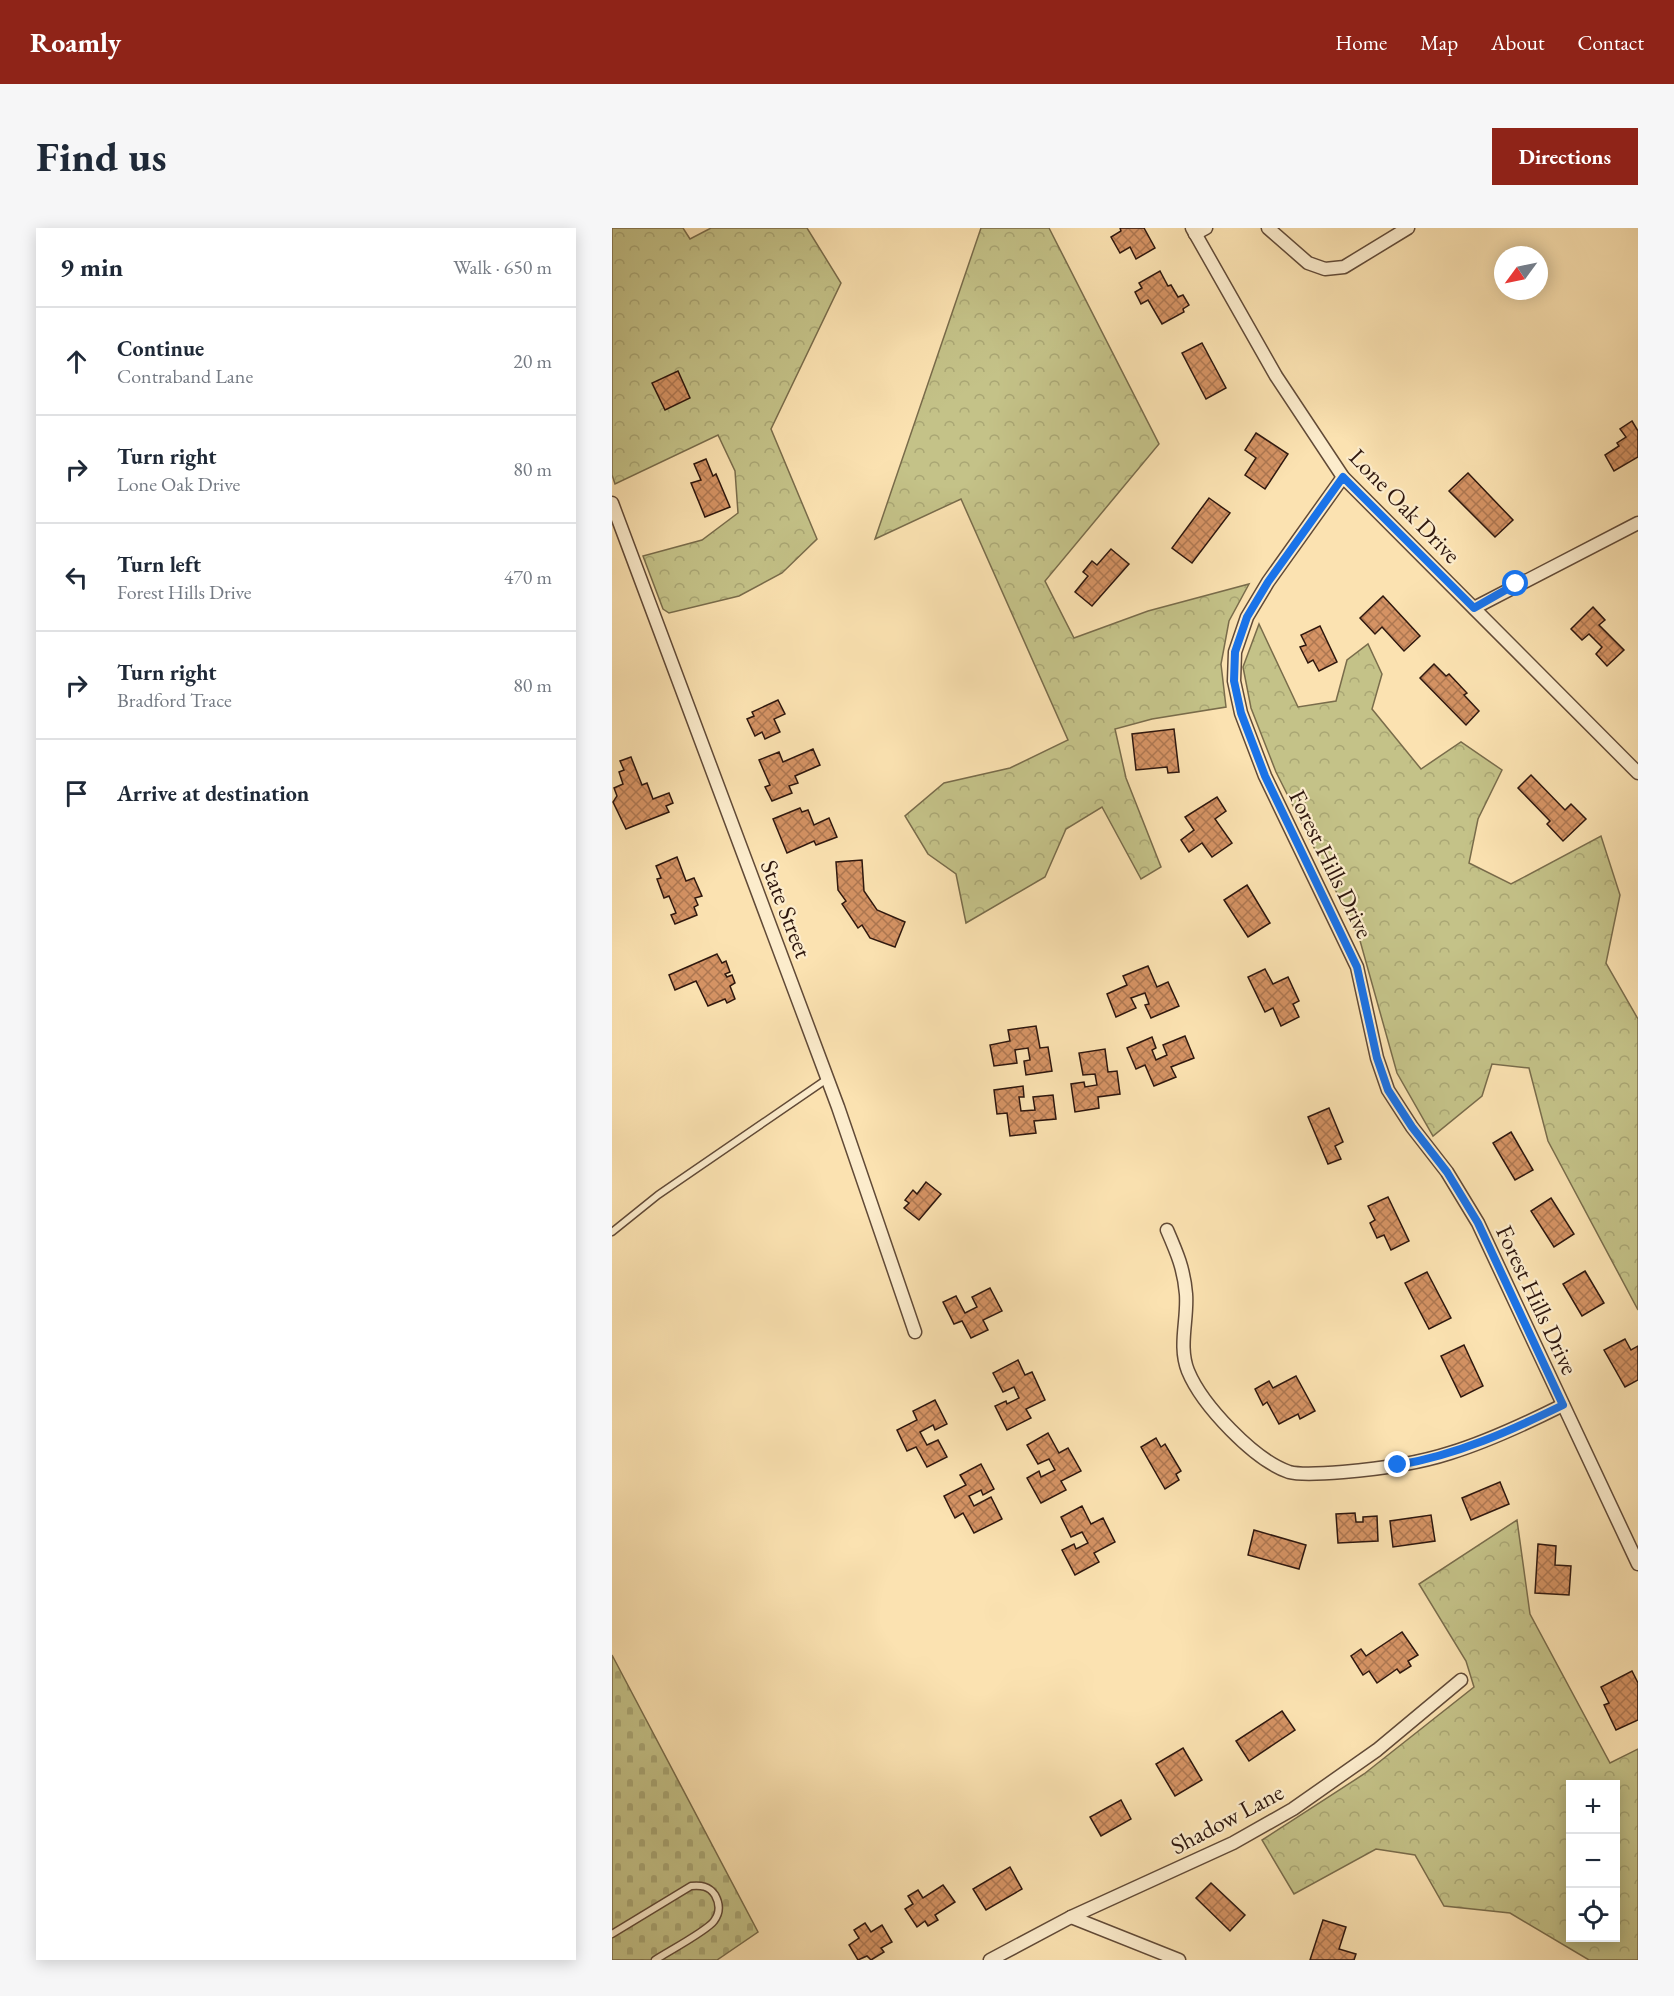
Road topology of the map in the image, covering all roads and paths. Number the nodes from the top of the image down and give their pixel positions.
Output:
1 (1268, 228) edge
2 (1408, 228) edge
3 (1198, 230) edge
4 (1343, 477) junction
5 (612, 503) edge
6 (1638, 523) edge
7 (1474, 608) junction
8 (1638, 773) edge
9 (828, 1079) junction
10 (1167, 1230) dead end
11 (612, 1232) edge
12 (915, 1332) dead end
13 (1563, 1405) junction
14 (1638, 1564) edge
15 (1461, 1680) dead end
16 (1071, 1917) junction
17 (612, 1934) edge
18 (655, 1960) edge
19 (990, 1960) edge
20 (1179, 1960) edge

1 - 2 street
3 - 4 street, Lone Oak Drive
4 - 7 street, Lone Oak Drive
4 - 13 street, Forest Hills Drive
5 - 9 street, State Street
6 - 7 street
7 - 8 street, Lone Oak Drive
9 - 11 lane
9 - 12 street, State Street
10 - 13 street
13 - 14 street, Forest Hills Drive
15 - 16 street, Shadow Lane
16 - 19 street, Shadow Lane
16 - 20 street
17 - 18 lane

